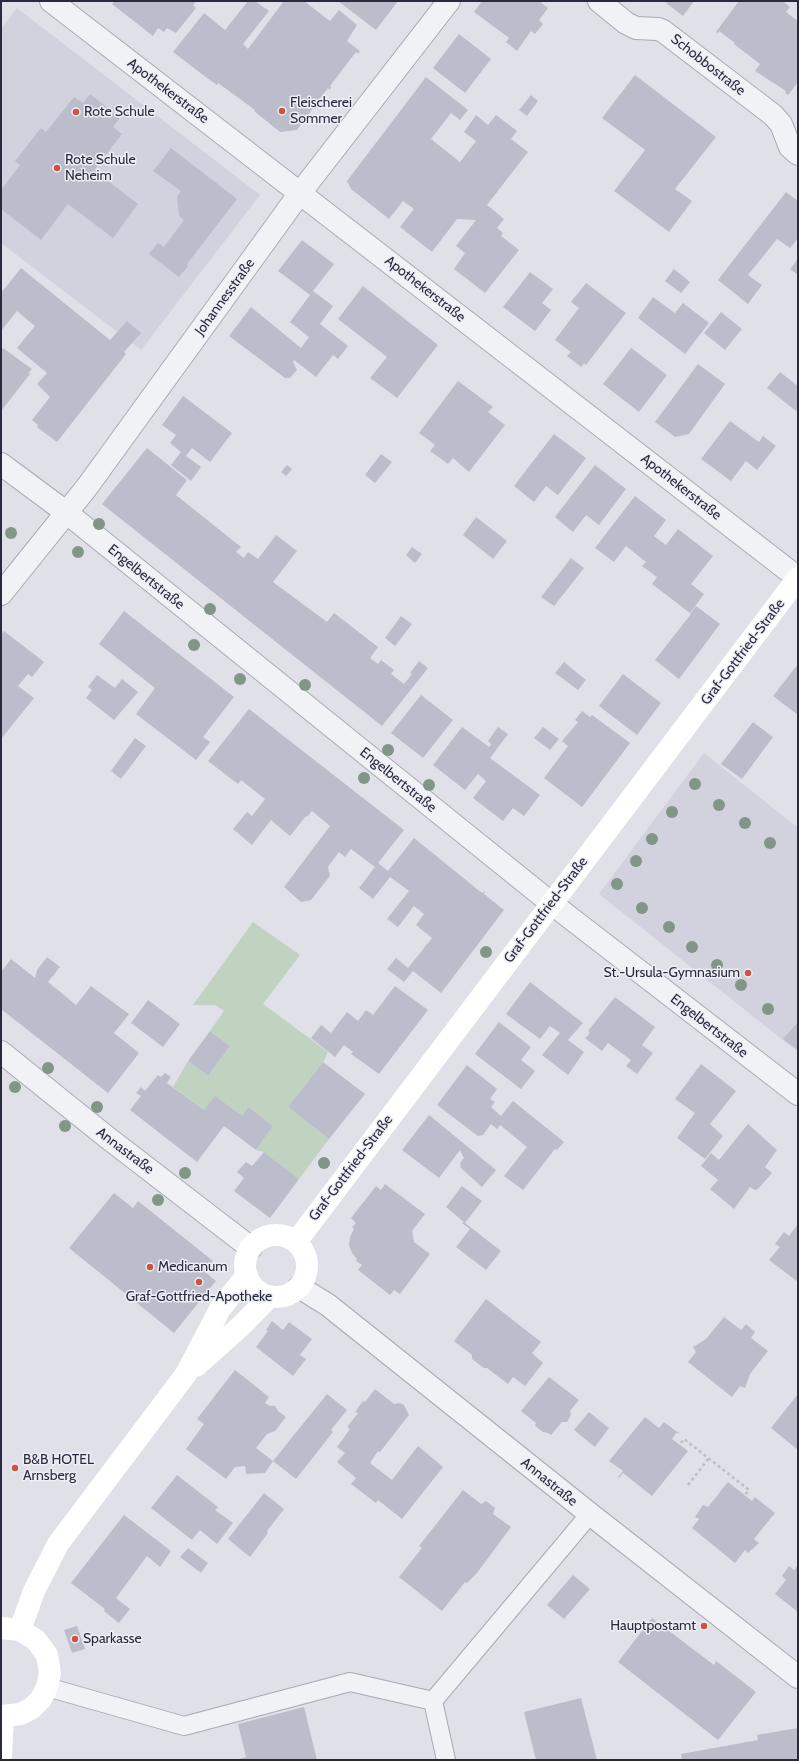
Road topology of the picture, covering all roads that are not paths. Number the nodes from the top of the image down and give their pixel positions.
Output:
1 (51, 1) edge
2 (449, 1) edge
3 (599, 1) edge
4 (798, 154) edge
5 (300, 193) junction
6 (1, 464) edge
7 (67, 513) junction
8 (798, 578) edge
9 (1, 594) edge
10 (551, 903) junction
11 (1, 1052) edge
12 (798, 1094) edge
13 (296, 1242) junction
14 (251, 1248) junction
15 (247, 1275) junction
16 (299, 1287) junction
17 (270, 1296) junction
18 (186, 1374) junction
19 (590, 1514) junction
20 (11, 1629) edge
21 (798, 1677) edge
22 (47, 1687) junction
23 (433, 1701) junction
24 (2, 1716) edge
25 (1, 1758) edge
26 (446, 1760) edge

1 - 5 street, Apothekerstraße
2 - 5 street, Johannesstraße
3 - 4 street, Schobbostraße
5 - 7 street, Johannesstraße
5 - 8 street, Apothekerstraße
6 - 7 street, Engelbertstraße
7 - 9 street, Johannesstraße
7 - 10 street, Engelbertstraße
8 - 10 street, Graf-Gottfried-Straße
10 - 12 street, Engelbertstraße
10 - 13 street, Graf-Gottfried-Straße
11 - 14 street, Annastraße
13 - 14 street
13 - 16 street
14 - 15 street
15 - 17 street
15 - 18 street
16 - 17 street
16 - 19 street, Annastraße
17 - 18 street
18 - 20 street
19 - 21 street, Annastraße
19 - 23 lane
20 - 22 street
22 - 23 lane
22 - 24 street
23 - 26 lane
24 - 25 street

